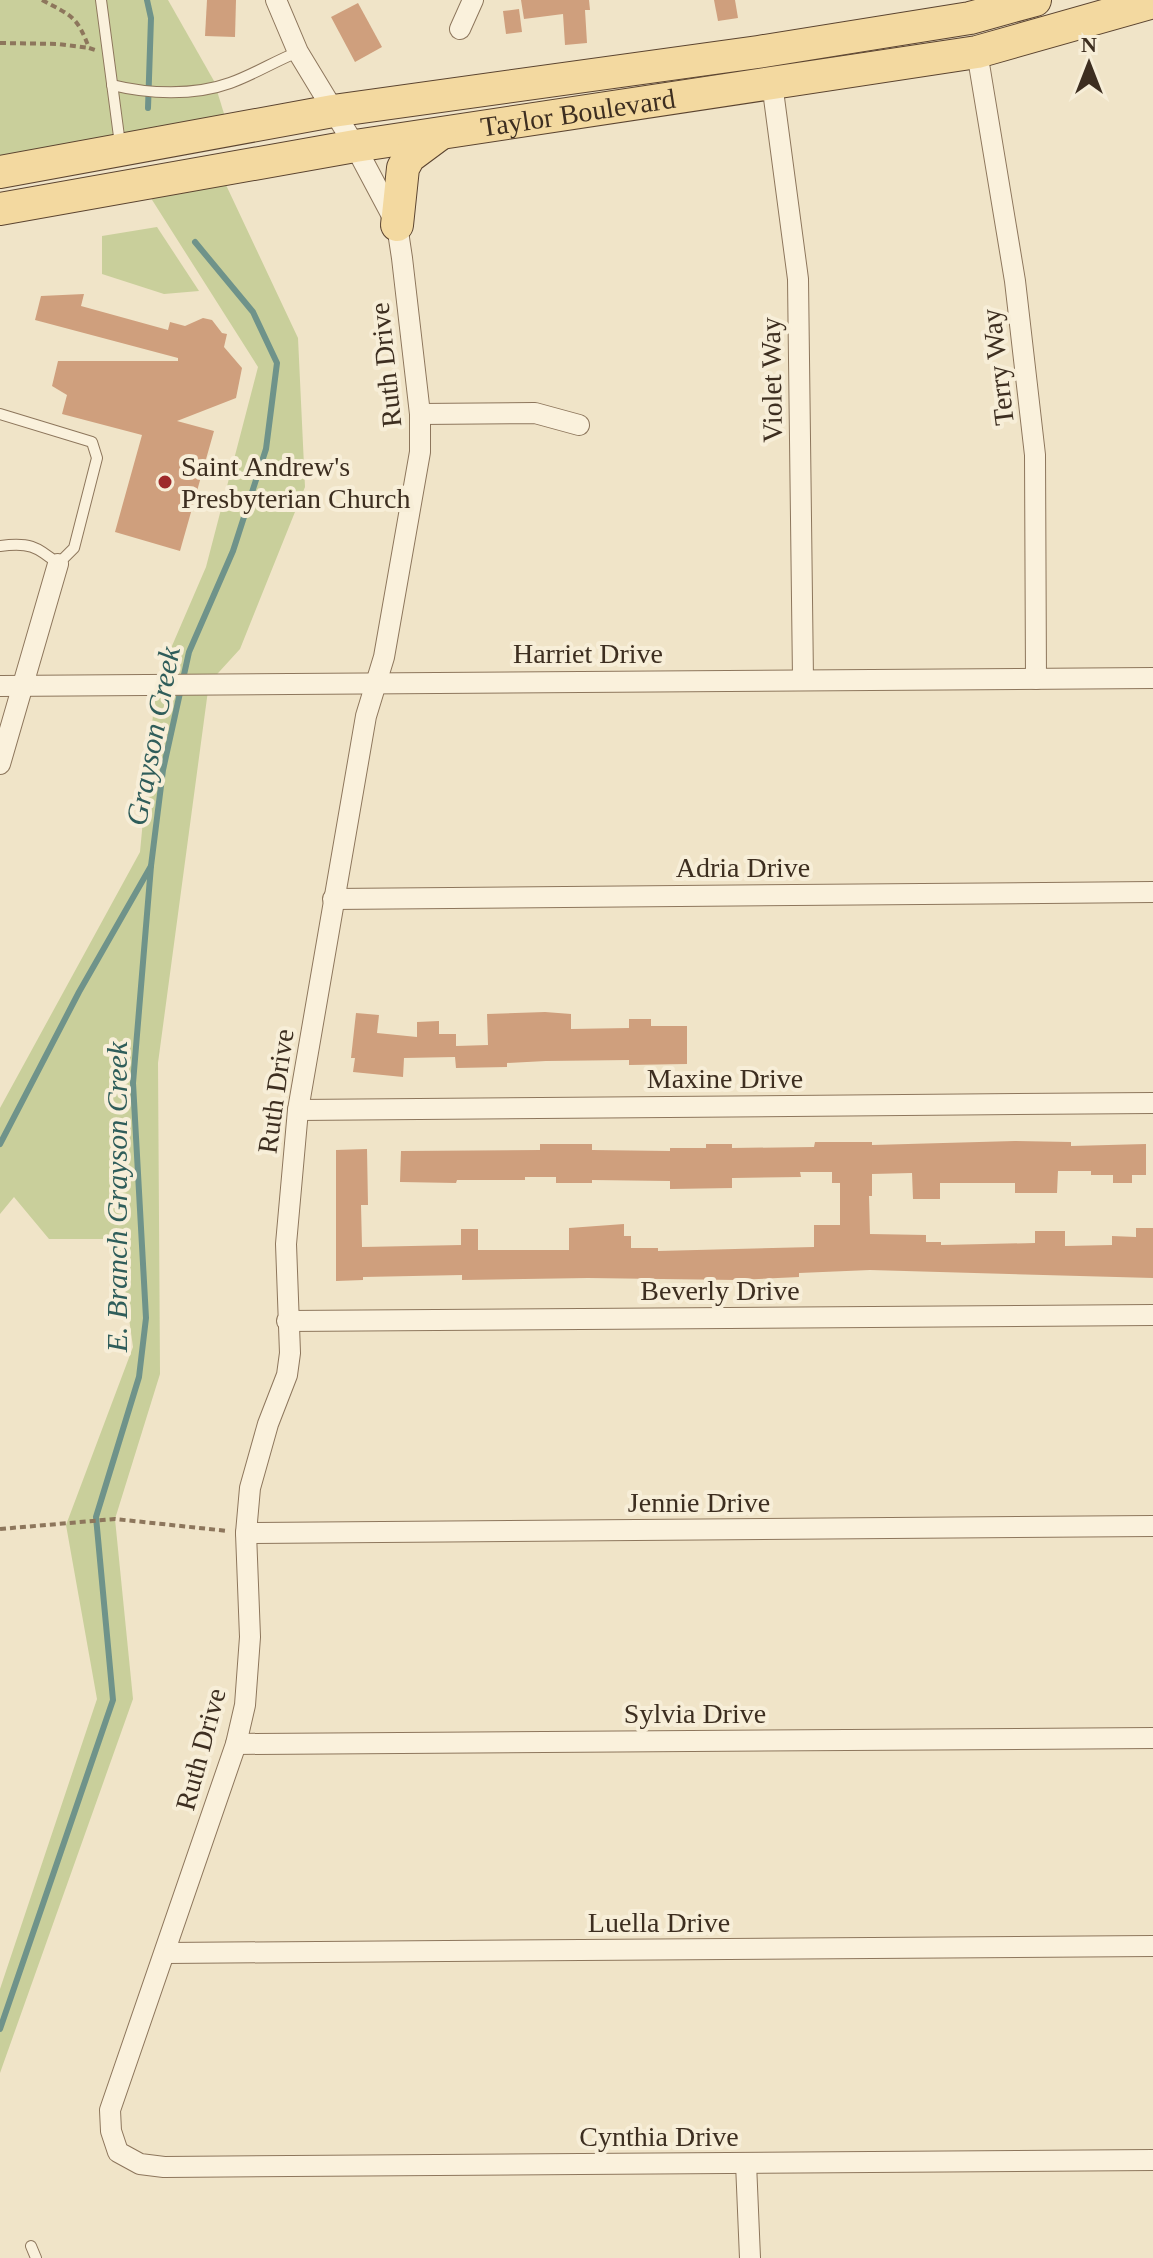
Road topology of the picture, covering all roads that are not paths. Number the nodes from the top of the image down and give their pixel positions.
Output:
1 (101, 0) edge
2 (276, 0) edge
3 (473, 0) edge
4 (1035, 0) edge
5 (1153, 2) edge
6 (460, 29) dead end
7 (298, 52) junction
8 (977, 52) junction
9 (772, 83) junction
10 (112, 85) junction
11 (333, 111) junction
12 (441, 133) junction
13 (355, 146) junction
14 (121, 150) junction
15 (0, 172) edge
16 (0, 209) edge
17 (397, 225) junction
18 (0, 414) edge
19 (420, 414) junction
20 (579, 425) dead end
21 (0, 546) edge
22 (58, 564) junction
23 (1153, 678) edge
24 (803, 679) junction
25 (1036, 679) junction
26 (375, 683) junction
27 (0, 686) edge
28 (23, 686) junction
29 (0, 764) edge
30 (1153, 892) edge
31 (333, 899) junction
32 (1153, 1103) edge
33 (298, 1110) junction
34 (1153, 1315) edge
35 (287, 1321) junction
36 (1153, 1526) edge
37 (246, 1533) junction
38 (1153, 1738) edge
39 (236, 1744) junction
40 (1153, 1946) edge
41 (166, 1953) junction
42 (1153, 2160) edge
43 (746, 2163) junction
44 (164, 2167) joint
45 (31, 2246) dead end
46 (36, 2258) edge
47 (750, 2258) edge

1 - 10 lane
2 - 7 street, Ruth Drive
3 - 6 street
4 - 11 main road, Taylor Boulevard
5 - 8 main road, Taylor Boulevard
7 - 10 lane
7 - 11 street, Ruth Drive
8 - 9 main road, Taylor Boulevard
8 - 25 street, Terry Way
9 - 12 main road, Taylor Boulevard
9 - 24 street, Violet Way
10 - 14 lane
11 - 13 street, Ruth Drive
11 - 14 main road, Taylor Boulevard
12 - 13 main road, Taylor Boulevard
12 - 17 main road
13 - 16 main road, Taylor Boulevard
13 - 17 street, Ruth Drive
14 - 15 main road, Taylor Boulevard
17 - 19 street, Ruth Drive
18 - 22 lane
19 - 20 street
19 - 26 street, Ruth Drive
21 - 22 lane
22 - 28 street
23 - 25 street, Harriet Drive
24 - 25 street, Harriet Drive
24 - 26 street, Harriet Drive
26 - 28 street, Harriet Drive
26 - 31 street, Ruth Drive
27 - 28 street, Harriet Drive
28 - 29 street
30 - 31 street, Adria Drive
31 - 33 street, Ruth Drive
32 - 33 street, Maxine Drive
33 - 35 street, Ruth Drive
34 - 35 street, Beverly Drive
35 - 37 street, Ruth Drive
36 - 37 street, Jennie Drive
37 - 39 street, Ruth Drive
38 - 39 street, Sylvia Drive
39 - 41 street, Ruth Drive
40 - 41 street, Luella Drive
41 - 44 street, Ruth Drive
42 - 43 street, Cynthia Drive
43 - 44 street, Cynthia Drive
43 - 47 street
45 - 46 lane

